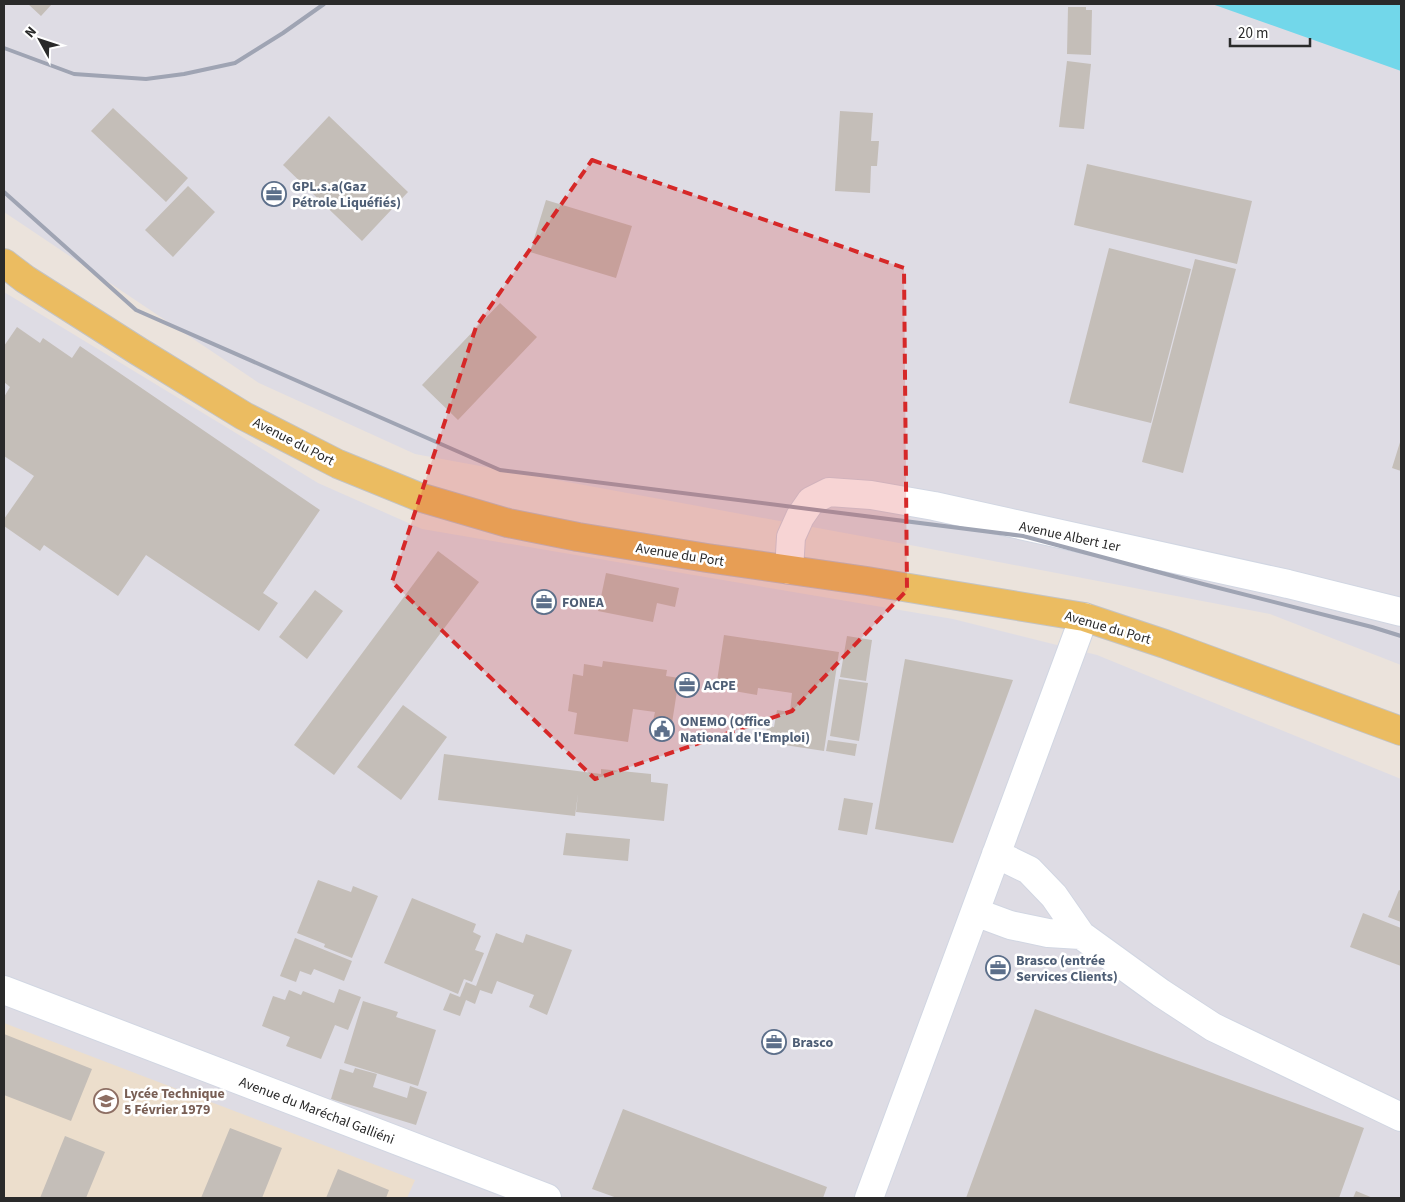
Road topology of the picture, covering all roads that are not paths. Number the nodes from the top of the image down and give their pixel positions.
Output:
1 (4, 263) edge
2 (789, 570) junction
3 (1401, 612) edge
4 (1084, 617) junction
5 (1401, 731) edge
6 (996, 854) junction
7 (975, 912) junction
8 (1081, 935) junction
9 (4, 990) edge
10 (1401, 1117) edge
11 (544, 1198) edge
12 (868, 1198) edge

1 - 2 main road, Avenue du Port
2 - 3 street, Avenue Albert 1er
2 - 4 main road, Avenue du Port
4 - 5 main road, Avenue du Port
4 - 6 street
6 - 7 street
6 - 8 street
7 - 8 street
7 - 12 street
8 - 10 street
9 - 11 street, Avenue du Maréchal Galliéni

